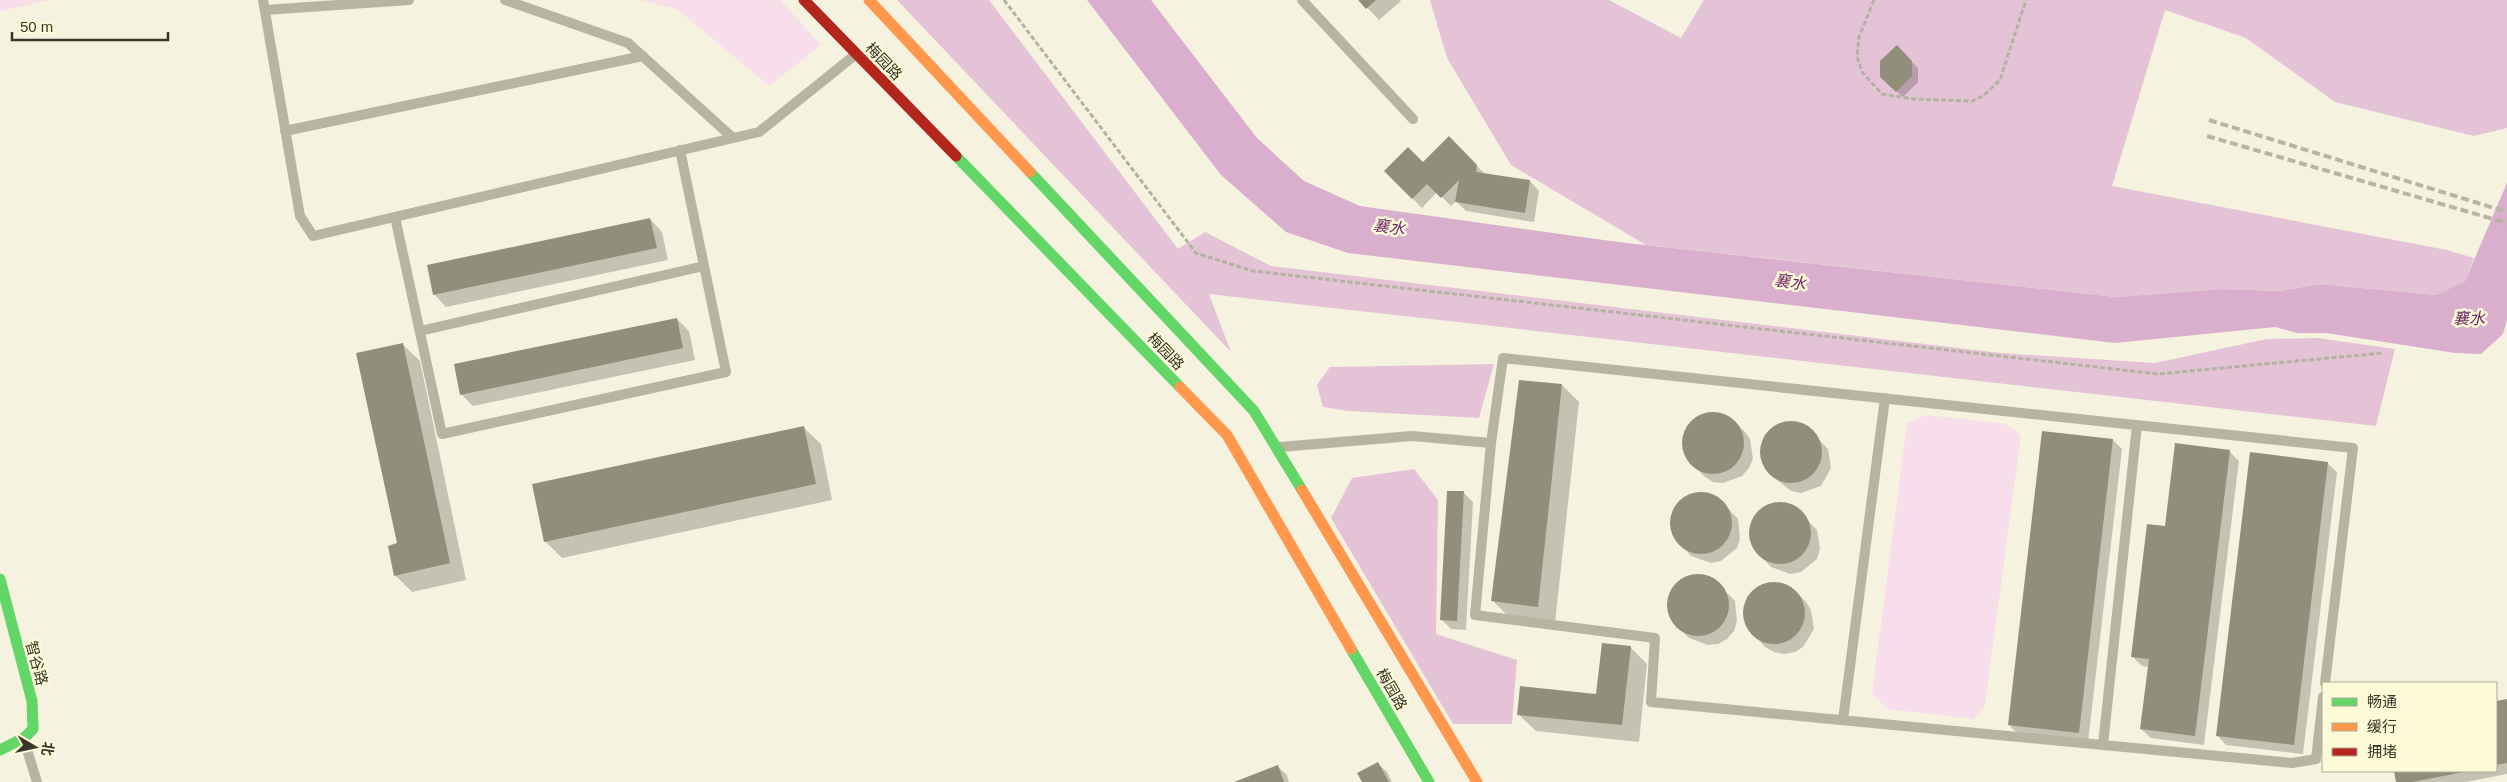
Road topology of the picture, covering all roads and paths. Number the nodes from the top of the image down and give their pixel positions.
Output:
1 (409, 0) edge
2 (505, 0) edge
3 (804, 0) edge
4 (869, 0) edge
5 (1004, 0) edge
6 (1302, 0) edge
7 (1874, 0) edge
8 (2026, 0) edge
9 (264, 5) edge
10 (857, 54) junction
11 (643, 56) junction
12 (1413, 119) dead end
13 (285, 131) junction
14 (733, 138) junction
15 (680, 150) junction
16 (395, 217) junction
17 (704, 266) junction
18 (420, 331) junction
19 (2383, 353) dead end
20 (1885, 398) junction
21 (2137, 425) junction
22 (1491, 443) junction
23 (1276, 447) junction
24 (0, 579) edge
25 (2325, 682) edge
26 (2322, 706) edge
27 (1843, 720) junction
28 (24, 738) junction
29 (2103, 745) junction
30 (4, 747) edge
31 (37, 782) edge
32 (1429, 782) edge
33 (1477, 782) edge

1 - 9 lane
2 - 11 lane
3 - 10 main road, 梅园路
4 - 23 main road, 梅园路
5 - 19 path
6 - 12 lane
7 - 8 path
9 - 13 lane
10 - 14 lane
10 - 32 main road, 梅园路
11 - 13 lane
11 - 14 lane
13 - 16 lane
14 - 15 lane
15 - 16 lane
15 - 17 lane
16 - 18 lane
17 - 18 lane
17 - 18 lane
20 - 21 lane
20 - 22 lane
20 - 27 lane
21 - 25 lane
21 - 29 lane
22 - 23 lane
22 - 27 lane
23 - 33 main road, 梅园路
24 - 28 main road, 智谷路
26 - 29 lane
27 - 29 lane
28 - 30 main road
28 - 31 lane

